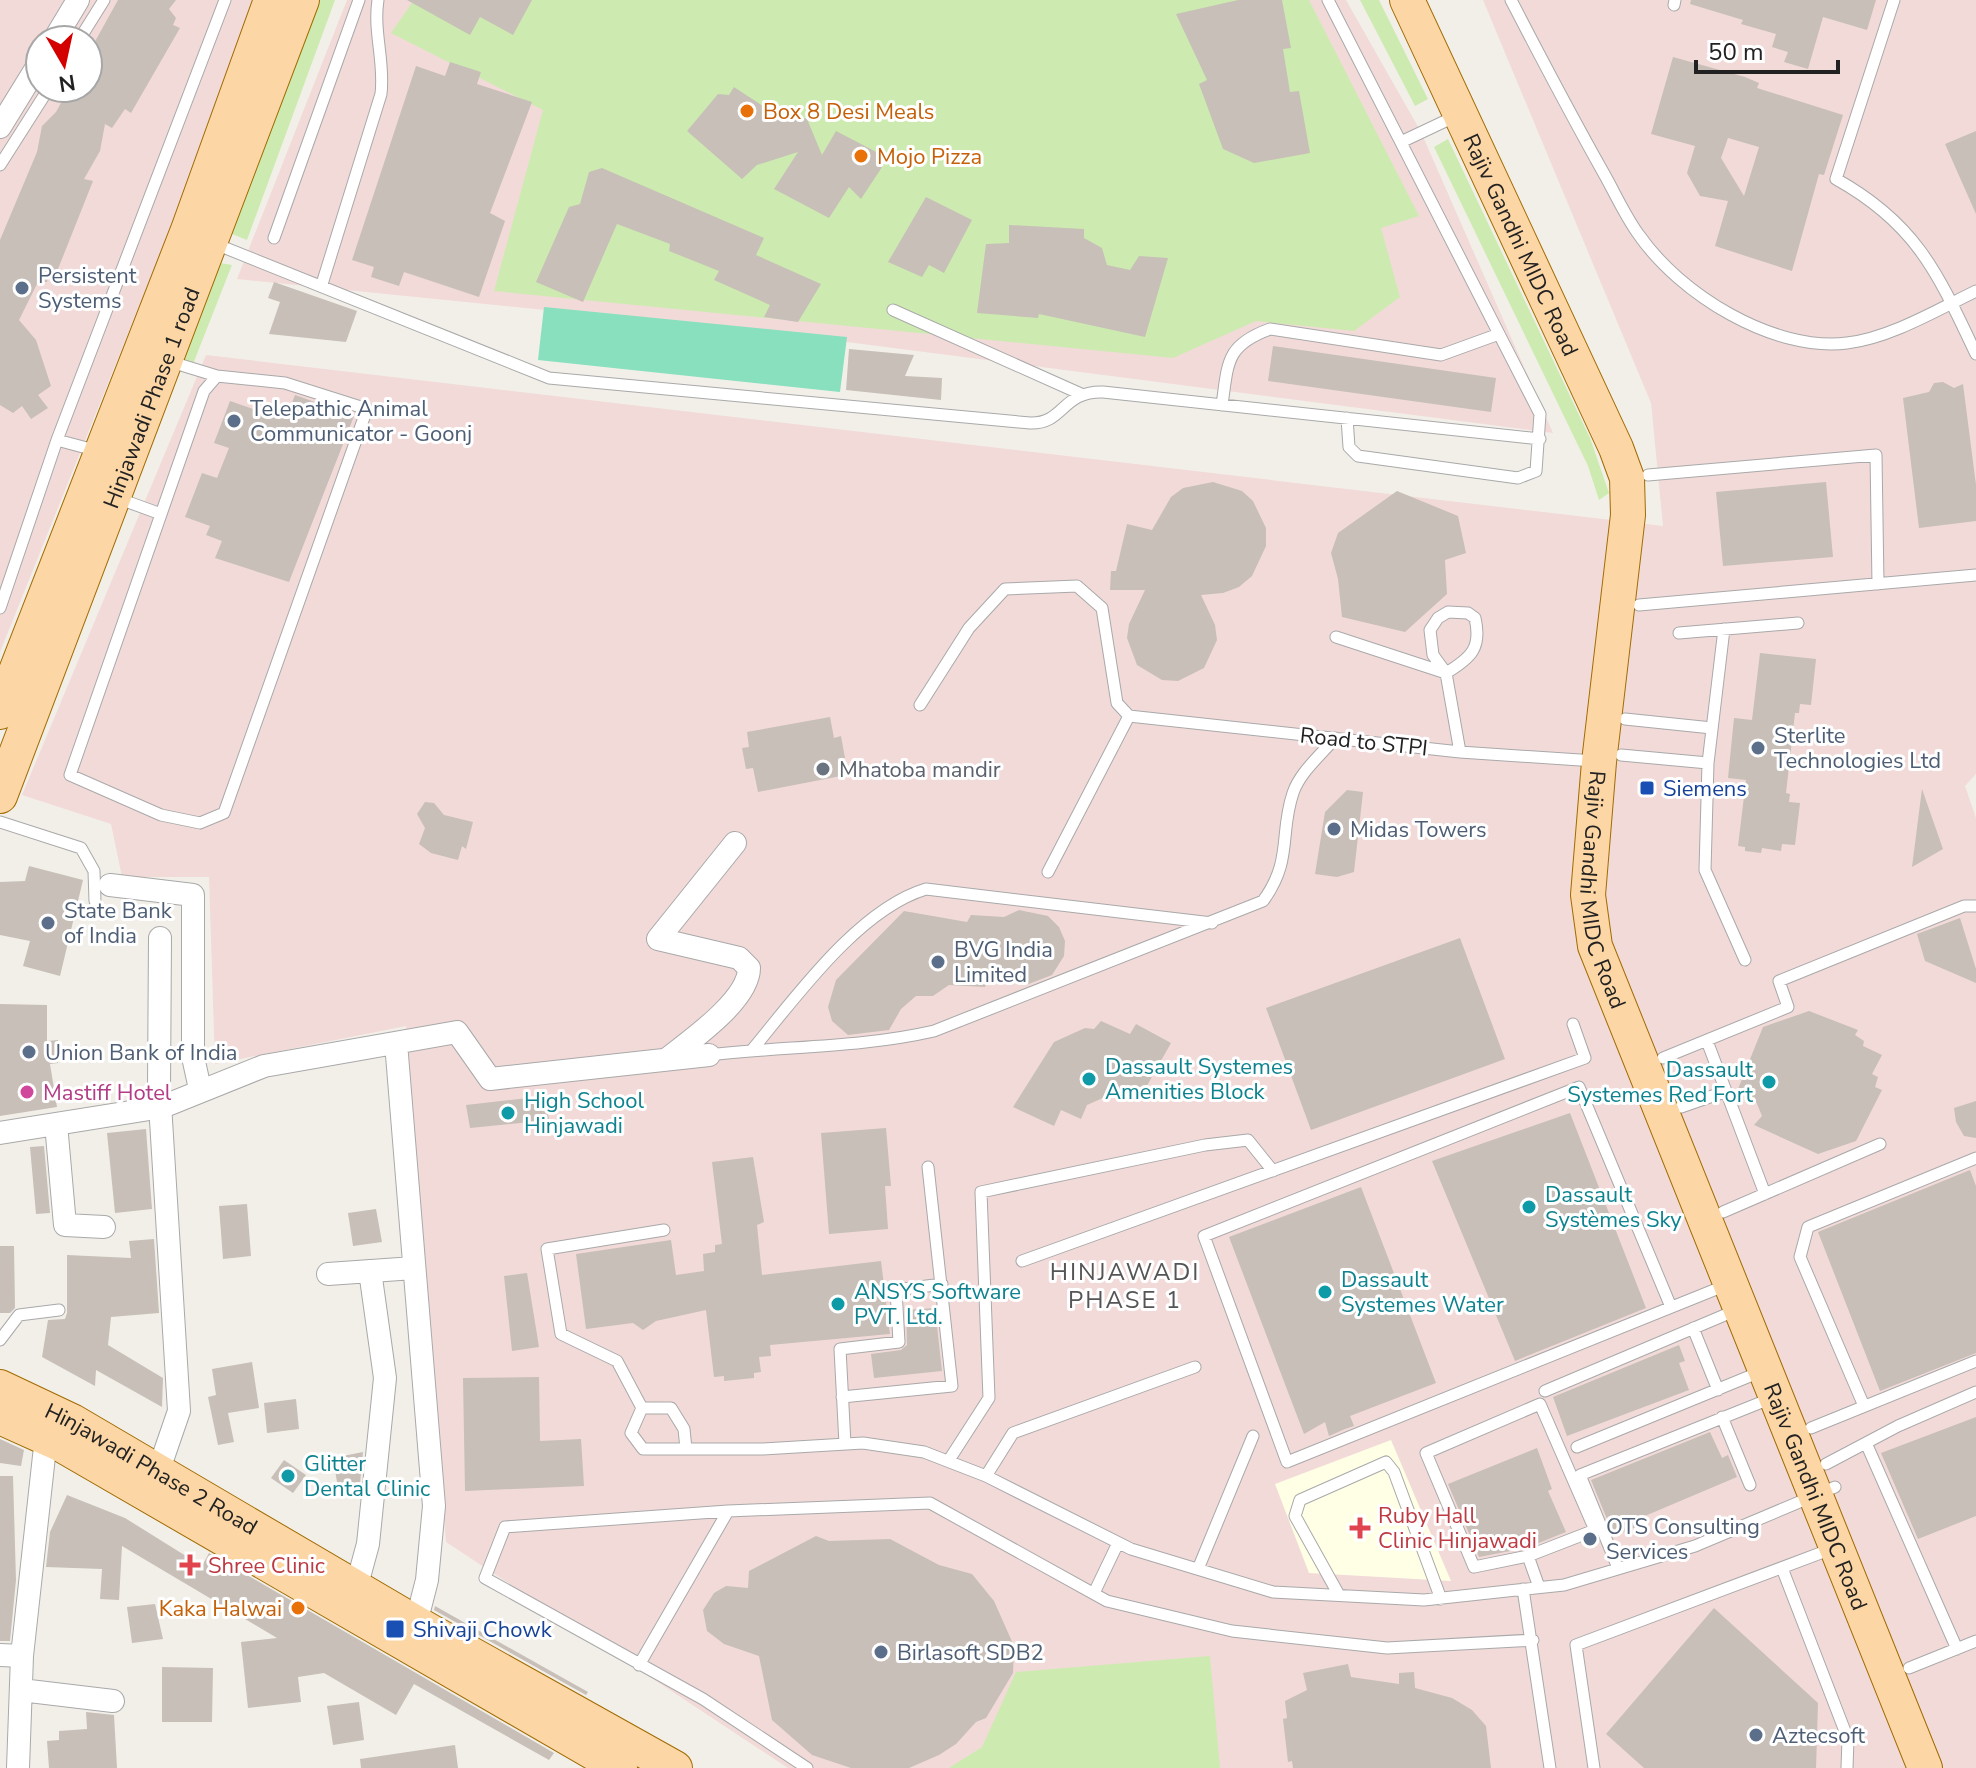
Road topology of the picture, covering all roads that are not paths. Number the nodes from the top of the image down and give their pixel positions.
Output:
1 (78, 0) edge
2 (104, 0) edge
3 (225, 0) edge
4 (271, 0) edge
5 (302, 0) edge
6 (359, 0) edge
7 (378, 0) edge
8 (1328, 0) edge
9 (1407, 0) edge
10 (1432, 0) edge
11 (1511, 0) edge
12 (1894, 0) edge
13 (64, 24) edge
14 (89, 24) edge
15 (24, 88) edge
16 (39, 104) edge
17 (1460, 114) junction
18 (0, 127) edge
19 (1401, 142) junction
20 (0, 165) edge
21 (274, 238) dead end
22 (209, 241) junction
23 (322, 284) junction
24 (1976, 291) edge
25 (1952, 303) junction
26 (893, 310) dead end
27 (1499, 334) junction
28 (1976, 354) edge
29 (164, 360) junction
30 (217, 376) junction
31 (1081, 394) junction
32 (1222, 405) junction
33 (1347, 418) junction
34 (1540, 439) junction
35 (57, 440) junction
36 (102, 452) junction
37 (1648, 475) junction
38 (113, 497) junction
39 (161, 514) junction
40 (1976, 575) edge
41 (1878, 584) junction
42 (1639, 605) junction
43 (0, 608) edge
44 (1798, 623) dead end
45 (1724, 629) junction
46 (1679, 633) dead end
47 (1336, 637) dead end
48 (1446, 673) junction
49 (920, 705) dead end
50 (0, 712) edge
51 (1129, 716) junction
52 (1625, 719) junction
53 (1712, 728) junction
54 (1335, 738) junction
55 (1460, 752) junction
56 (1613, 761) junction
57 (1708, 763) junction
58 (0, 796) edge
59 (0, 822) edge
60 (735, 843) dead end
61 (1048, 872) dead end
62 (103, 893) joint
63 (1976, 906) edge
64 (1212, 923) junction
65 (160, 938) dead end
66 (1745, 960) dead end
67 (1573, 1024) dead end
68 (1707, 1041) junction
69 (396, 1043) junction
70 (752, 1050) junction
71 (709, 1055) joint
72 (1663, 1058) junction
73 (666, 1059) junction
74 (200, 1089) junction
75 (1724, 1092) junction
76 (162, 1107) junction
77 (1681, 1107) junction
78 (56, 1124) junction
79 (0, 1133) edge
80 (1880, 1144) dead end
81 (1976, 1158) edge
82 (928, 1167) dead end
83 (1273, 1171) junction
84 (1765, 1194) junction
85 (1723, 1212) junction
86 (104, 1227) dead end
87 (664, 1230) dead end
88 (1022, 1261) dead end
89 (414, 1268) junction
90 (370, 1271) junction
91 (328, 1274) dead end
92 (942, 1284) junction
93 (1734, 1296) junction
94 (1671, 1307) junction
95 (59, 1310) dead end
96 (1693, 1328) junction
97 (0, 1340) edge
98 (1976, 1361) edge
99 (1195, 1367) dead end
100 (1770, 1384) junction
101 (0, 1387) edge
102 (1718, 1390) junction
103 (1545, 1391) dead end
104 (1976, 1392) edge
105 (842, 1397) junction
106 (1864, 1406) junction
107 (642, 1408) junction
108 (0, 1417) edge
109 (1722, 1417) junction
110 (1811, 1428) junction
111 (1253, 1436) dead end
112 (46, 1438) junction
113 (1866, 1443) junction
114 (845, 1444) junction
115 (1577, 1447) dead end
116 (686, 1449) junction
117 (949, 1460) junction
118 (158, 1472) junction
119 (986, 1476) junction
120 (1825, 1482) junction
121 (1750, 1485) dead end
122 (728, 1511) junction
123 (1118, 1543) junction
124 (1836, 1547) junction
125 (1528, 1556) junction
126 (1618, 1568) junction
127 (1782, 1568) junction
128 (1198, 1569) junction
129 (1539, 1587) junction
130 (356, 1588) junction
131 (1523, 1589) junction
132 (1094, 1593) junction
133 (1339, 1595) junction
134 (1441, 1599) junction
135 (416, 1623) junction
136 (1533, 1640) junction
137 (1976, 1641) edge
138 (1957, 1649) junction
139 (11, 1655) edge
140 (639, 1665) junction
141 (1909, 1668) junction
142 (21, 1690) junction
143 (113, 1701) dead end
144 (18, 1768) edge
145 (620, 1768) edge
146 (675, 1768) edge
147 (807, 1768) edge
148 (1550, 1768) edge
149 (1594, 1768) edge
150 (1847, 1768) edge
151 (1925, 1768) edge
152 (1949, 1768) edge

1 - 13 street
2 - 14 lane
3 - 35 lane
4 - 36 main road, Hinjawadi Phase 1 road
5 - 22 main road, Hinjawadi Phase 1 road
6 - 21 lane
7 - 23 lane
8 - 19 lane
9 - 17 main road, Rajiv Gandhi MIDC Road
10 - 37 main road, Rajiv Gandhi MIDC Road
11 - 25 lane
12 - 25 lane
15 - 18 street
16 - 20 lane
17 - 19 lane
17 - 56 main road, Rajiv Gandhi MIDC Road
19 - 27 lane
22 - 23 lane
22 - 29 main road, Hinjawadi Phase 1 road
23 - 31 lane
24 - 25 lane
25 - 28 lane
26 - 31 lane
27 - 32 lane
27 - 34 lane
29 - 30 lane
29 - 38 main road, Hinjawadi Phase 1 road
30 - 39 lane
30 - 39 lane
31 - 32 lane
32 - 33 lane
33 - 34 lane
33 - 34 lane
35 - 36 lane
35 - 43 lane
36 - 50 main road, Hinjawadi Phase 1 road
37 - 41 lane
37 - 42 main road, Rajiv Gandhi MIDC Road
38 - 39 lane
38 - 58 main road, Hinjawadi Phase 1 road
40 - 41 lane
41 - 42 lane
42 - 52 main road, Rajiv Gandhi MIDC Road
44 - 45 lane
45 - 46 lane
45 - 53 lane
47 - 48 lane
48 - 48 lane
48 - 55 lane
49 - 51 lane
51 - 54 lane, Road to STPI
51 - 61 lane
52 - 53 lane
52 - 56 main road, Rajiv Gandhi MIDC Road
53 - 57 lane
54 - 55 lane, Road to STPI
54 - 64 lane
55 - 56 lane, Road to STPI
56 - 57 lane, Road to STPI
56 - 72 main road, Rajiv Gandhi MIDC Road
56 - 93 main road, Rajiv Gandhi MIDC Road
57 - 66 lane
59 - 62 lane
60 - 73 street
62 - 74 street
63 - 68 lane
64 - 70 lane
64 - 70 lane
65 - 76 street
67 - 83 lane
68 - 72 lane
68 - 75 lane
69 - 73 street
69 - 74 street
69 - 89 street
70 - 71 lane
71 - 73 street
72 - 77 main road, Rajiv Gandhi MIDC Road
74 - 76 street
75 - 77 lane
75 - 84 lane
76 - 78 street
76 - 118 street
77 - 85 main road, Rajiv Gandhi MIDC Road
78 - 79 street
78 - 86 street
80 - 84 lane
81 - 106 lane
82 - 92 lane
83 - 88 lane
83 - 117 lane
84 - 85 lane
85 - 110 main road, Rajiv Gandhi MIDC Road
87 - 107 lane
89 - 90 street
89 - 135 street
90 - 91 street
90 - 130 street
92 - 105 lane
92 - 105 lane
93 - 94 lane
93 - 96 lane
93 - 100 main road, Rajiv Gandhi MIDC Road
94 - 94 lane
95 - 97 lane
96 - 102 lane
96 - 103 lane
98 - 106 lane
99 - 119 lane
100 - 102 lane
100 - 109 lane
100 - 120 main road, Rajiv Gandhi MIDC Road
101 - 118 main road, Hinjawadi Phase 2 Road
102 - 115 lane
104 - 113 lane
105 - 114 lane
106 - 110 lane
107 - 116 lane
107 - 116 lane
108 - 112 main road, Hinjawadi Phase 2 Road
109 - 121 lane
109 - 126 lane
110 - 120 main road, Rajiv Gandhi MIDC Road
111 - 128 lane
112 - 139 street
112 - 145 main road, Hinjawadi Phase 2 Road
113 - 120 lane
113 - 138 lane
114 - 116 lane
114 - 117 lane
117 - 119 lane
118 - 130 main road, Hinjawadi Phase 2 Road
119 - 123 lane
120 - 124 main road, Rajiv Gandhi MIDC Road
120 - 126 lane
120 - 141 main road, Rajiv Gandhi MIDC Road
122 - 132 lane
122 - 140 lane
122 - 140 lane
123 - 128 lane
123 - 132 lane
124 - 127 lane
124 - 151 main road, Rajiv Gandhi MIDC Road
125 - 125 lane
125 - 129 lane
126 - 129 lane
127 - 149 lane
127 - 150 lane
128 - 133 lane
129 - 131 lane
130 - 135 main road, Hinjawadi Phase 2 Road
131 - 134 lane
131 - 136 lane
132 - 136 lane
133 - 134 lane
133 - 134 lane
135 - 146 main road, Hinjawadi Phase 2 Road
136 - 148 lane
137 - 138 lane
138 - 141 lane
139 - 142 street
140 - 147 lane
141 - 152 main road, Rajiv Gandhi MIDC Road
142 - 143 street
142 - 144 street

